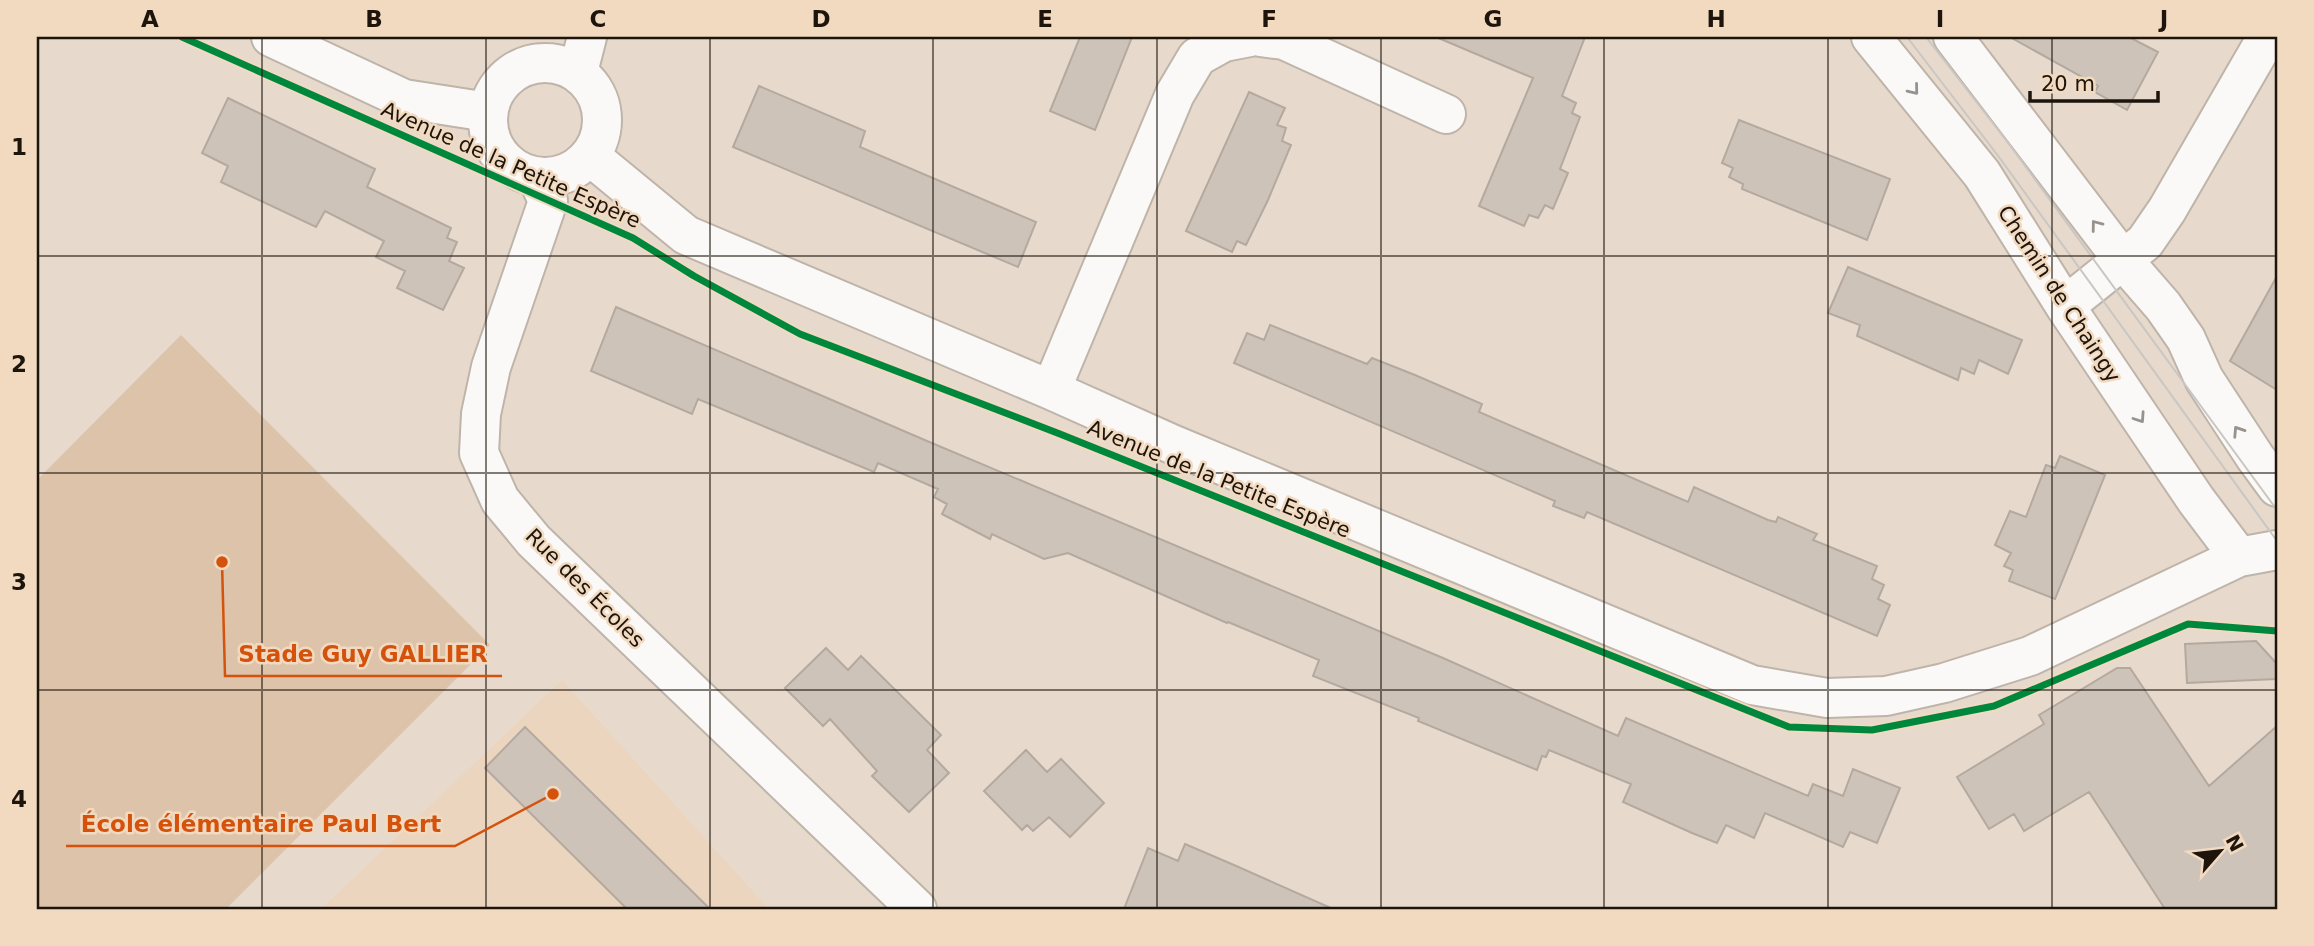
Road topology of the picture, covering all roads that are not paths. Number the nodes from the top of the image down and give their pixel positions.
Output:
1 (271, 37) edge
2 (1250, 37) edge
3 (1260, 37) edge
4 (1871, 37) edge
5 (1953, 37) edge
6 (2269, 37) edge
7 (2277, 40) edge
8 (582, 55) edge
9 (488, 112) junction
10 (1446, 114) dead end
11 (590, 156) junction
12 (537, 177) junction
13 (2123, 260) junction
14 (2064, 306) junction
15 (1051, 390) junction
16 (2277, 487) edge
17 (2277, 550) edge
18 (2238, 557) junction
19 (917, 909) edge

1 - 9 street, Avenue de la Petite Espère
2 - 15 street
3 - 10 street
4 -> 14 street, Chemin de Chaingy
13 -> 5 street
6 - 7 street
6 - 13 street
8 - 9 street
8 - 11 street
9 - 12 street
11 - 12 street
11 - 15 street, Avenue de la Petite Espère
12 - 19 street, Rue des Écoles
13 - 14 street
16 -> 13 street
14 -> 18 street, Chemin de Chaingy
15 - 18 street, Avenue de la Petite Espère
17 - 18 street, Avenue de la Petite Espère

